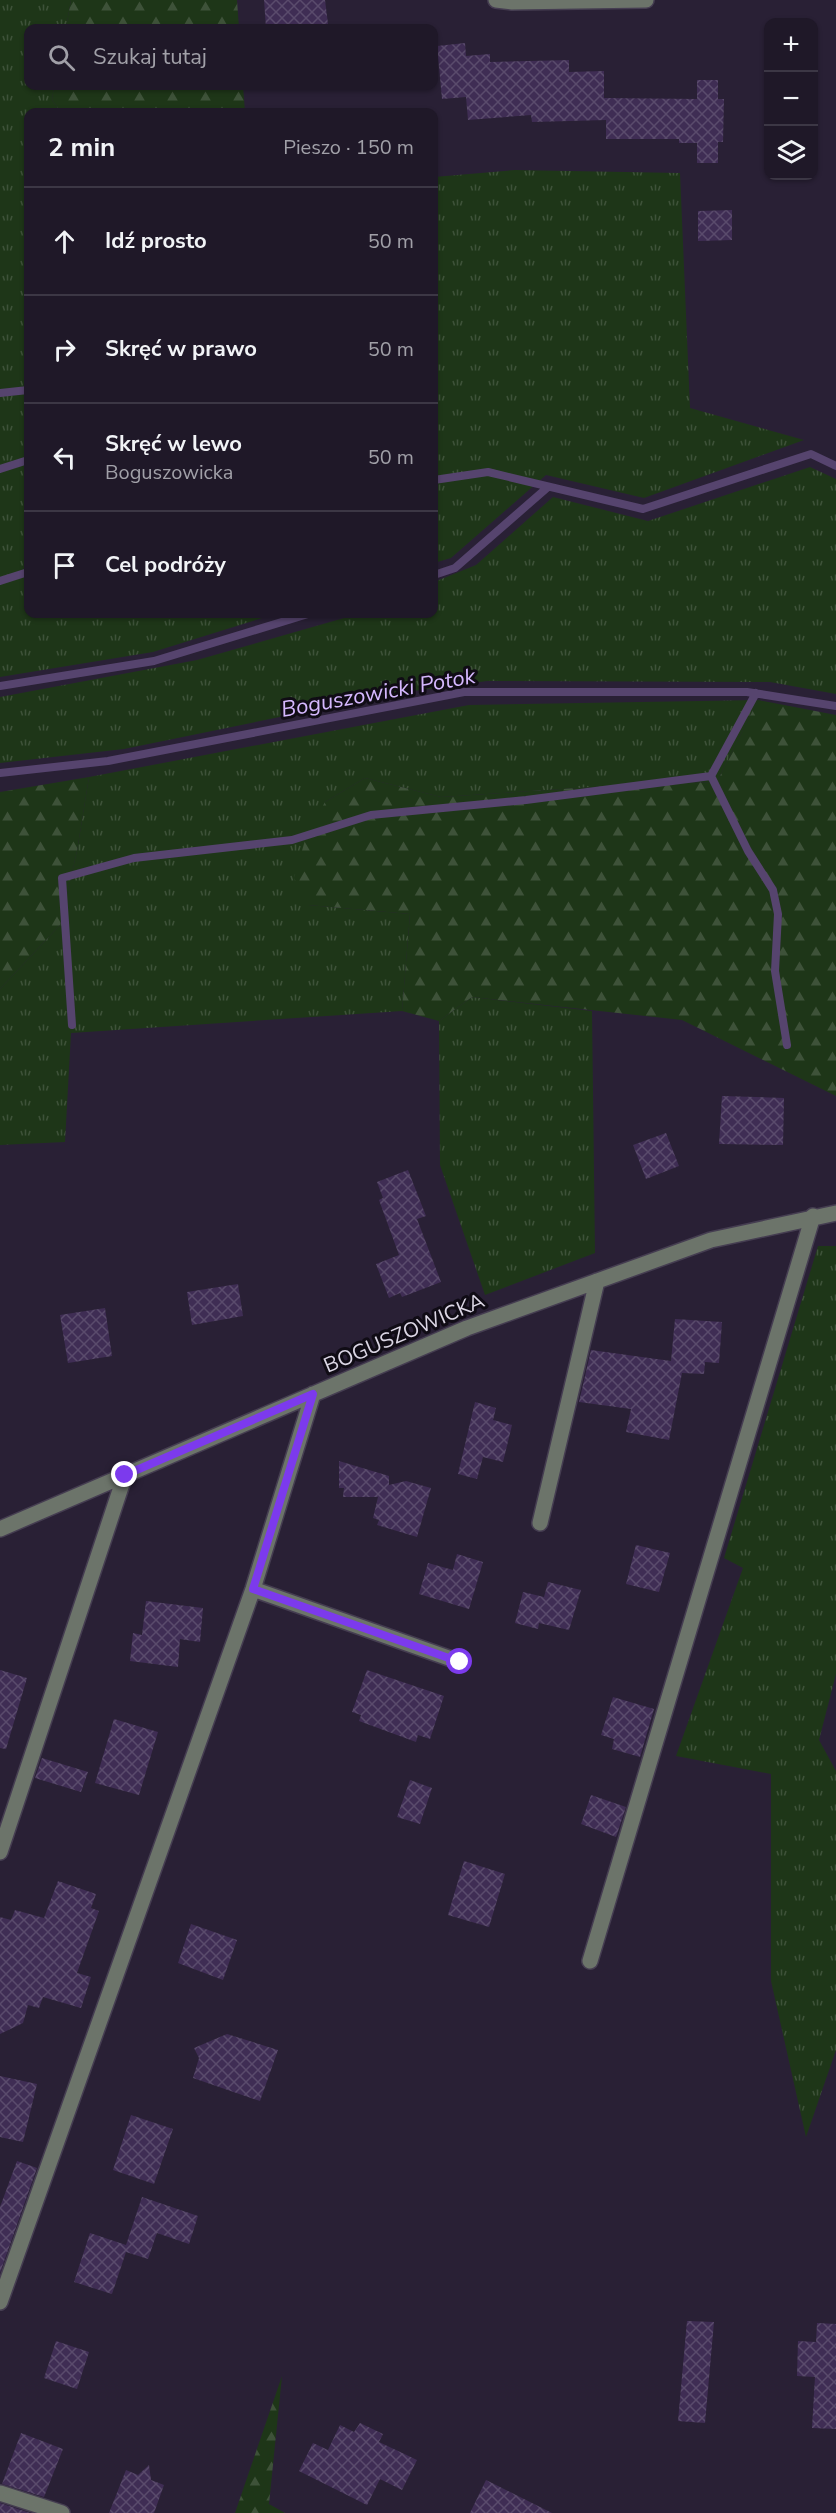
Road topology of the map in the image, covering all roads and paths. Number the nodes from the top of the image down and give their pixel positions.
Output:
1 (496, 0) edge
2 (646, 0) edge
3 (836, 1213) edge
4 (813, 1216) junction
5 (597, 1281) junction
6 (313, 1394) junction
7 (125, 1475) junction
8 (540, 1524) dead end
9 (0, 1529) edge
10 (253, 1589) junction
11 (460, 1662) dead end
12 (0, 1852) edge
13 (590, 1961) dead end
14 (0, 2302) edge
15 (0, 2493) edge
16 (62, 2513) edge

1 - 2 street
3 - 4 street, BOGUSZOWICKA
4 - 5 street, BOGUSZOWICKA
4 - 13 street
5 - 6 street, BOGUSZOWICKA
5 - 8 street
6 - 7 street, BOGUSZOWICKA
6 - 10 street
7 - 9 street, BOGUSZOWICKA
7 - 12 street
10 - 11 street
10 - 14 street
15 - 16 street

